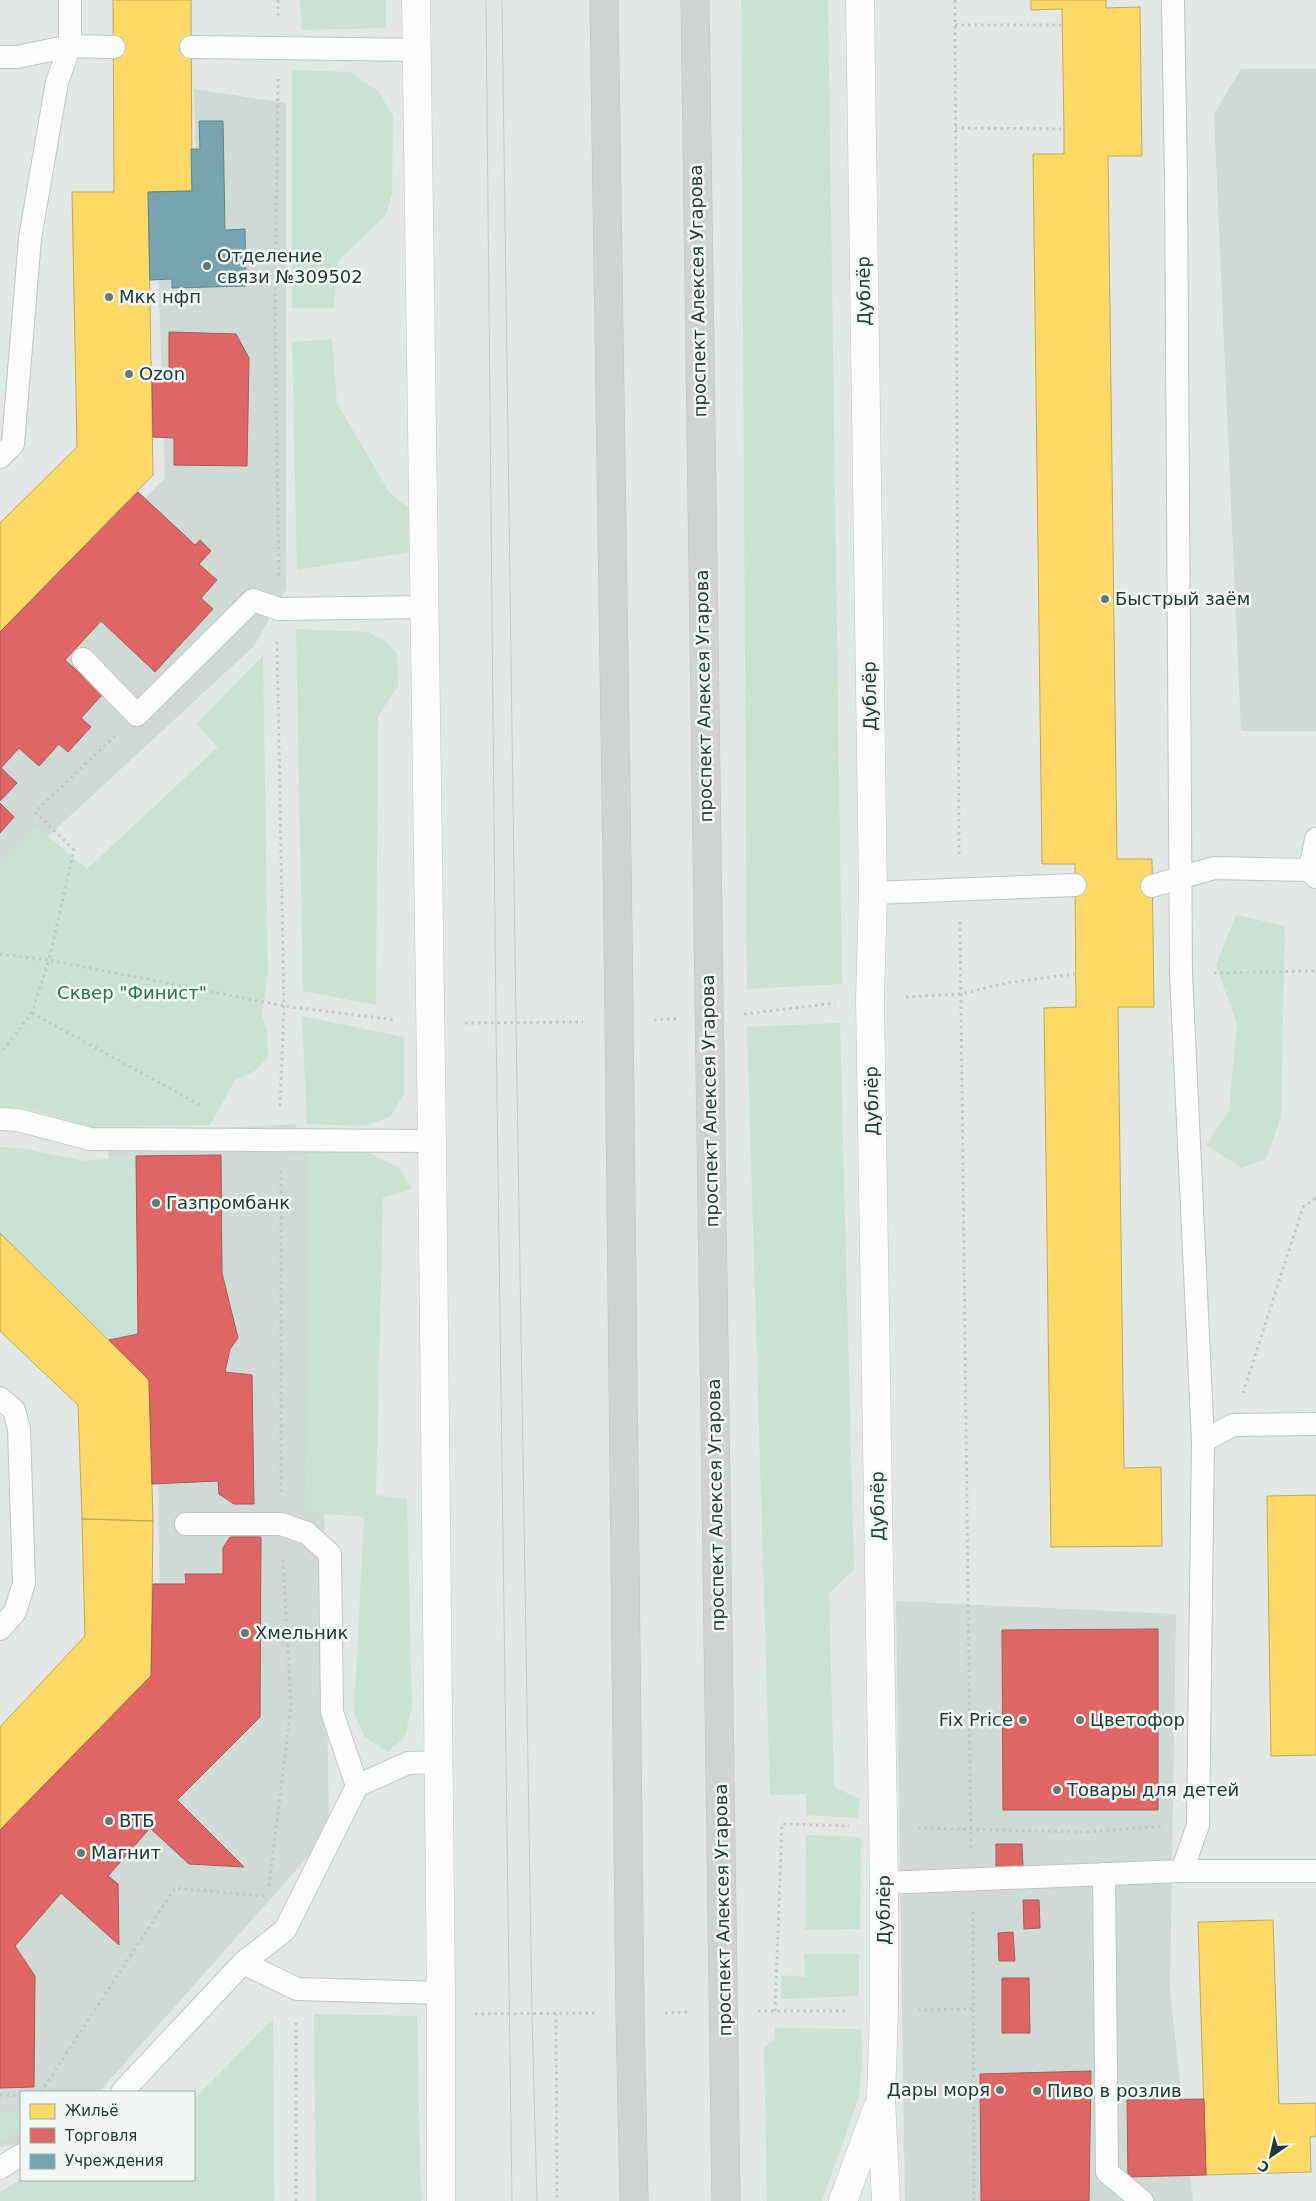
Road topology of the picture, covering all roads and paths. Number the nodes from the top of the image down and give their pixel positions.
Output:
1 (70, 0) edge
2 (278, 0) edge
3 (416, 0) edge
4 (604, 0) edge
5 (695, 0) edge
6 (860, 0) edge
7 (954, 0) edge
8 (1172, 0) edge
9 (955, 25) junction
10 (1062, 26) dead end
11 (70, 46) junction
12 (114, 47) dead end
13 (191, 48) dead end
14 (279, 48) junction
15 (417, 50) junction
16 (0, 57) edge
17 (955, 128) junction
18 (1064, 129) dead end
19 (0, 457) edge
20 (425, 607) junction
21 (279, 609) junction
22 (84, 659) dead end
23 (137, 715) junction
24 (1316, 840) edge
25 (1313, 873) edge
26 (1179, 880) junction
27 (1075, 885) dead end
28 (1152, 886) dead end
29 (960, 889) junction
30 (873, 893) junction
31 (0, 954) edge
32 (49, 960) junction
33 (1316, 971) edge
34 (1076, 974) dead end
35 (1181, 974) junction
36 (960, 994) junction
37 (870, 998) junction
38 (284, 1006) junction
39 (32, 1013) junction
40 (749, 1013) dead end
41 (708, 1017) junction
42 (619, 1021) junction
43 (430, 1024) junction
44 (0, 1054) edge
45 (203, 1106) dead end
46 (0, 1119) edge
47 (281, 1140) junction
48 (432, 1141) junction
49 (1316, 1198) edge
50 (0, 1398) edge
51 (1316, 1424) edge
52 (1233, 1425) junction
53 (1202, 1441) junction
54 (186, 1524) dead end
55 (281, 1524) junction
56 (0, 1629) edge
57 (439, 1762) junction
58 (357, 1786) junction
59 (1198, 1825) junction
60 (847, 1826) dead end
61 (970, 1830) junction
62 (1182, 1871) junction
63 (1316, 1871) edge
64 (1104, 1874) junction
65 (972, 1879) junction
66 (884, 1884) junction
67 (268, 1897) junction
68 (285, 1930) junction
69 (243, 1963) junction
70 (297, 1989) junction
71 (441, 1994) junction
72 (856, 2011) dead end
73 (556, 2013) dead end
74 (42, 2091) edge
75 (123, 2091) edge
76 (0, 2095) edge
77 (20, 2096) edge
78 (881, 2098) junction
79 (20, 2156) edge
80 (0, 2168) edge
81 (296, 2201) edge
82 (441, 2201) edge
83 (556, 2201) edge
84 (634, 2201) edge
85 (726, 2201) edge
86 (843, 2201) edge
87 (886, 2201) edge
88 (974, 2201) edge
89 (1142, 2201) edge

1 - 11 lane
2 - 14 path
3 - 15 street
4 - 42 main road
5 - 41 main road, проспект Алексея Угарова
6 - 30 street, Дублёр
7 - 9 path
8 - 26 lane
9 - 10 path
9 - 17 path
11 - 12 lane
11 - 16 lane
11 - 19 lane
13 - 14 lane
14 - 15 lane
14 - 21 path
15 - 20 street
17 - 18 path
17 - 29 path
20 - 21 lane
20 - 43 street
21 - 23 lane
21 - 38 path
22 - 23 lane
23 - 32 path
24 - 25 lane
25 - 26 lane
26 - 28 lane
26 - 35 lane
27 - 29 lane
29 - 30 lane
29 - 36 path
30 - 37 street, Дублёр
31 - 32 path
32 - 38 path
32 - 39 path
33 - 35 path
34 - 36 path
35 - 53 lane
36 - 37 path
36 - 61 path
37 - 40 path
37 - 66 street, Дублёр
38 - 43 path
38 - 47 path
39 - 44 path
39 - 45 path
41 - 42 path
41 - 85 main road, проспект Алексея Угарова
42 - 43 path
42 - 84 main road
43 - 48 street
46 - 47 lane
47 - 48 lane
47 - 55 path
48 - 57 street
49 - 52 path
50 - 56 lane
51 - 52 lane
52 - 53 lane
53 - 59 lane
54 - 55 lane
55 - 58 lane
55 - 67 path
57 - 58 lane
57 - 71 street
58 - 68 lane
59 - 61 path
59 - 62 lane
60 - 72 path
61 - 65 path
62 - 63 lane
62 - 64 lane
64 - 65 lane
64 - 89 lane
65 - 66 lane
65 - 88 path
66 - 78 street, Дублёр
67 - 68 path
67 - 74 path
68 - 69 lane
69 - 70 lane
69 - 75 lane
70 - 71 lane
70 - 81 path
71 - 82 street
73 - 83 path
76 - 77 path
78 - 86 street
78 - 87 street, Дублёр
79 - 80 lane

